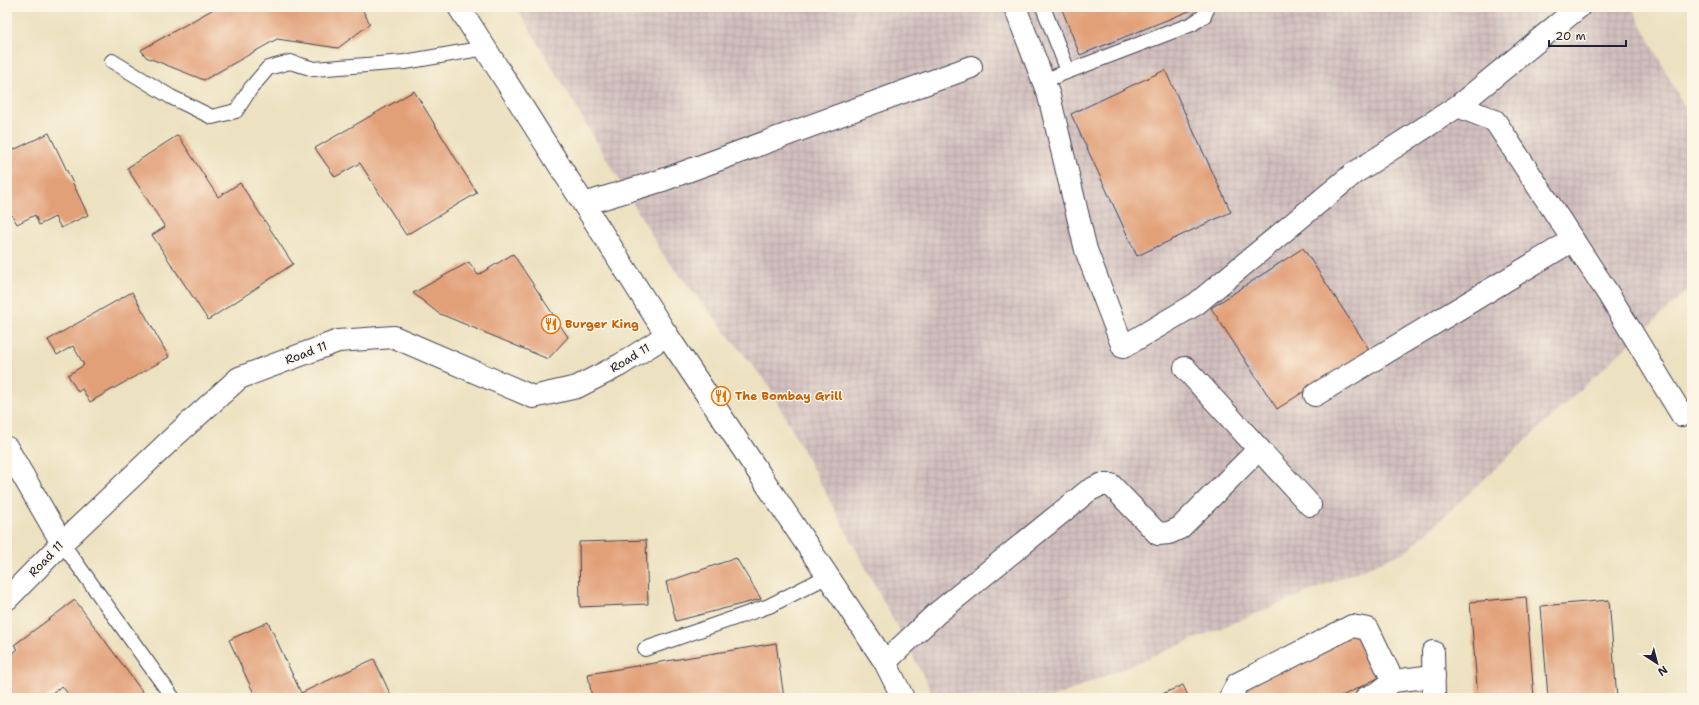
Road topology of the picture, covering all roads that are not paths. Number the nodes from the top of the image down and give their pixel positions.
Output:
1 (459, 7) edge
2 (1015, 7) edge
3 (1044, 7) edge
4 (1208, 7) edge
5 (1579, 7) edge
6 (485, 48) junction
7 (112, 61) dead end
8 (971, 67) dead end
9 (1068, 71) junction
10 (1043, 81) junction
11 (1458, 106) junction
12 (584, 204) junction
13 (1573, 240) junction
14 (667, 335) junction
15 (1185, 368) dead end
16 (1315, 395) dead end
17 (1682, 415) dead end
18 (7, 448) edge
19 (1259, 449) junction
20 (1310, 506) dead end
21 (62, 543) junction
22 (828, 576) junction
23 (7, 599) edge
24 (645, 649) dead end
25 (1433, 652) dead end
26 (885, 662) junction
27 (1434, 676) junction
28 (1392, 681) junction
29 (173, 698) edge
30 (903, 698) edge
31 (1230, 698) edge
32 (1366, 698) edge
33 (1434, 698) edge

1 - 6 street
2 - 10 street
3 - 9 lane
4 - 9 lane
5 - 11 street
6 - 7 lane
6 - 12 street
8 - 12 street
9 - 10 lane
10 - 11 street
11 - 13 street
12 - 14 street
13 - 16 street
13 - 17 street
14 - 21 street, Road 11
14 - 22 street
15 - 19 street
18 - 21 street
19 - 20 street
19 - 26 street
21 - 23 street, Road 11
21 - 29 lane
22 - 24 lane
22 - 26 street
25 - 27 street
26 - 30 street
27 - 28 street
27 - 33 street
28 - 31 street
28 - 32 street

